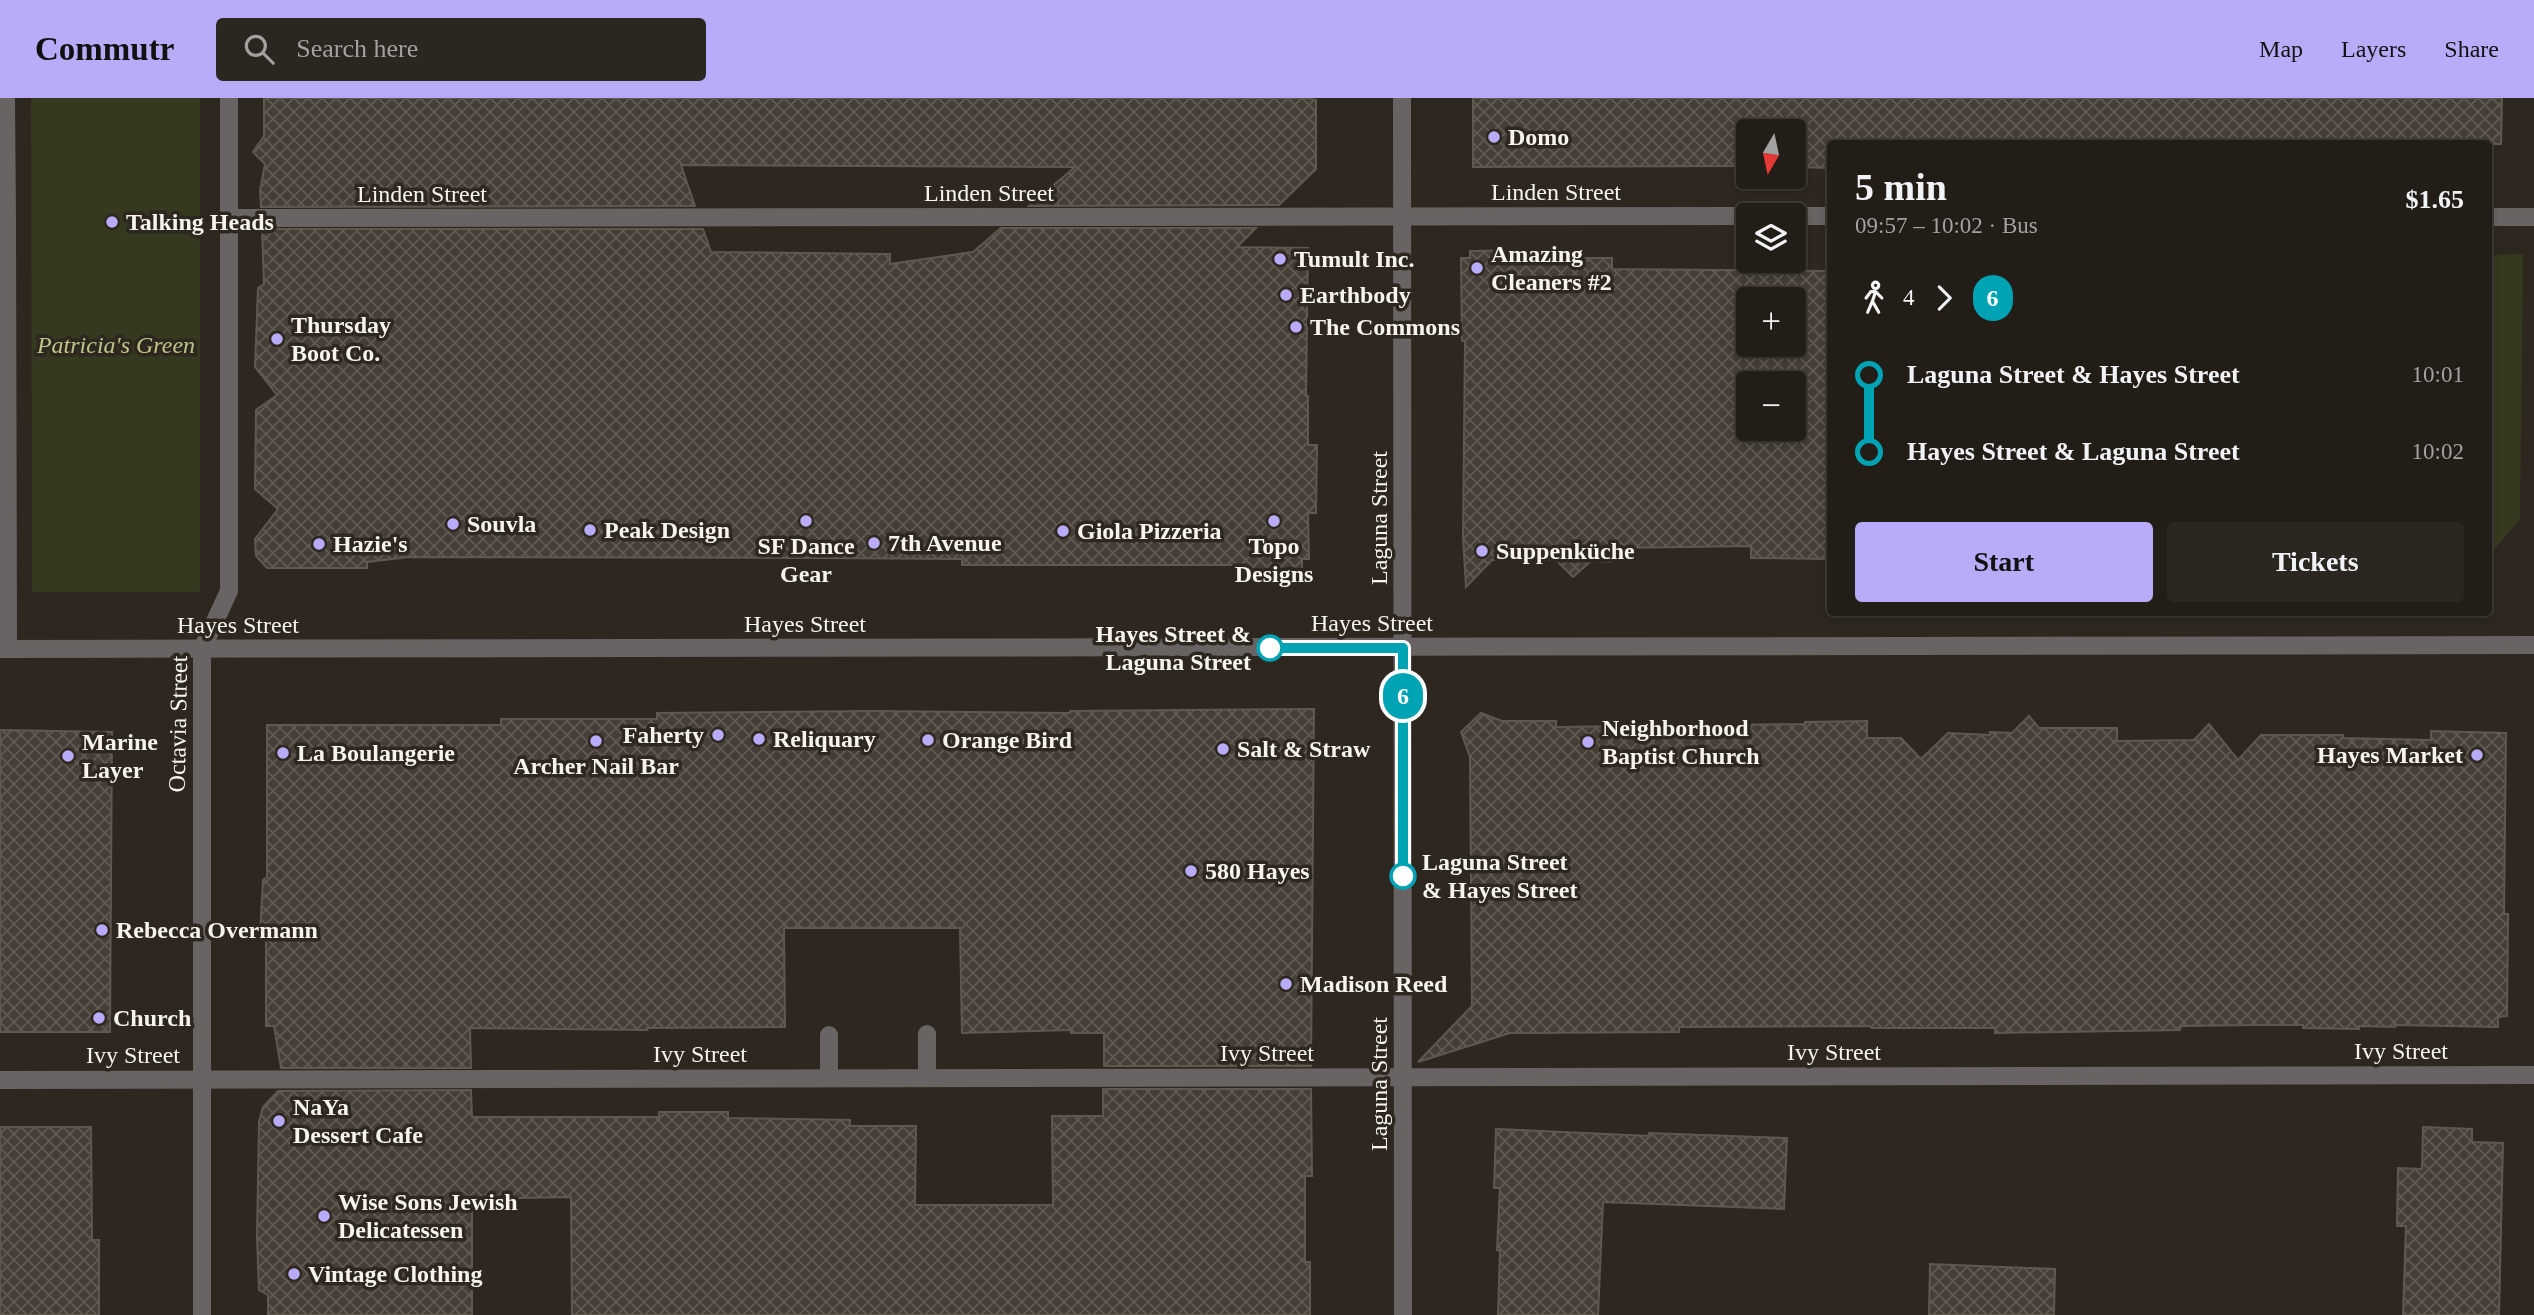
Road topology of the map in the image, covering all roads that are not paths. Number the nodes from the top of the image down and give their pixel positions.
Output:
1 (6, 98) edge
2 (229, 98) edge
3 (1402, 98) edge
4 (1736, 216) edge
5 (1806, 216) edge
6 (1827, 216) edge
7 (1403, 217) junction
8 (2492, 217) edge
9 (2534, 217) edge
10 (229, 218) junction
11 (4, 219) edge
12 (2534, 645) edge
13 (1403, 648) junction
14 (4, 649) edge
15 (202, 649) junction
16 (927, 1034) dead end
17 (829, 1035) dead end
18 (2534, 1075) edge
19 (1404, 1077) junction
20 (829, 1078) junction
21 (927, 1078) junction
22 (202, 1079) junction
23 (0, 1080) edge
24 (202, 1315) edge
25 (1403, 1315) edge

1 - 11 street
2 - 10 street, Octavia Street
3 - 7 street, Laguna Street
4 - 7 street, Linden Street
5 - 6 street
7 - 10 street, Linden Street
7 - 13 street, Laguna Street
8 - 9 street
10 - 15 street, Octavia Street
11 - 14 street
12 - 13 street, Hayes Street
13 - 15 street, Hayes Street
13 - 19 street, Laguna Street
14 - 15 street, Hayes Street
15 - 22 street, Octavia Street
16 - 21 street
17 - 20 street
18 - 19 street, Ivy Street
19 - 21 street, Ivy Street
19 - 25 street, Laguna Street
20 - 21 street, Ivy Street
20 - 22 street, Ivy Street
22 - 23 street, Ivy Street
22 - 24 street, Octavia Street

